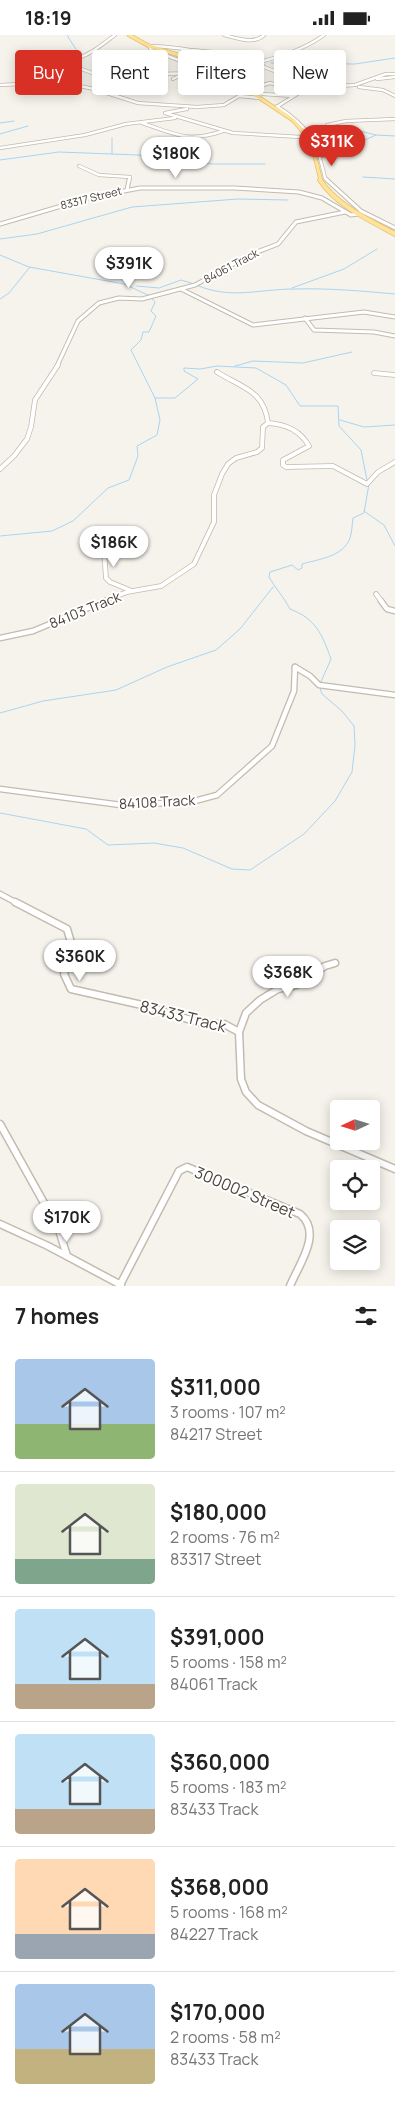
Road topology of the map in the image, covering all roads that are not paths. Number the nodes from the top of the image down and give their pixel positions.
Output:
1 (115, 35) edge
2 (129, 35) edge
3 (224, 35) edge
4 (264, 35) edge
5 (324, 35) edge
6 (149, 46) junction
7 (181, 49) junction
8 (185, 50) edge
9 (192, 50) edge
10 (294, 50) edge
11 (178, 55) edge
12 (82, 58) edge
13 (274, 58) edge
14 (178, 60) edge
15 (82, 69) edge
16 (274, 71) edge
17 (178, 74) edge
18 (395, 75) edge
19 (178, 77) edge
20 (173, 79) dead end
21 (15, 84) edge
22 (0, 85) edge
23 (346, 85) edge
24 (346, 86) edge
25 (351, 86) junction
26 (82, 88) edge
27 (295, 93) joint
28 (239, 95) edge
29 (256, 95) edge
30 (293, 95) edge
31 (395, 96) edge
32 (244, 97) junction
33 (260, 98) junction
34 (277, 106) junction
35 (204, 107) junction
36 (273, 107) junction
37 (179, 118) junction
38 (395, 119) edge
39 (139, 123) junction
40 (225, 131) junction
41 (0, 148) edge
42 (313, 151) junction
43 (321, 156) junction
44 (79, 166) dead end
45 (320, 178) junction
46 (325, 178) junction
47 (127, 190) junction
48 (345, 212) junction
49 (358, 213) junction
50 (0, 224) edge
51 (395, 228) edge
52 (395, 233) edge
53 (179, 288) junction
54 (395, 317) edge
55 (305, 318) junction
56 (395, 336) edge
57 (217, 372) dead end
58 (374, 373) dead end
59 (395, 375) edge
60 (268, 423) junction
61 (395, 462) edge
62 (0, 469) edge
63 (114, 534) dead end
64 (134, 591) junction
65 (376, 595) dead end
66 (395, 611) edge
67 (0, 637) edge
68 (395, 695) edge
69 (0, 789) edge
70 (0, 894) edge
71 (335, 963) dead end
72 (239, 1032) junction
73 (0, 1124) edge
74 (395, 1169) edge
75 (0, 1224) edge
76 (67, 1256) junction
77 (121, 1285) edge
78 (290, 1286) edge

1 - 12 street
2 - 6 main road
3 - 4 street
5 - 10 street
6 - 7 street
6 - 11 main road
6 - 14 street
7 - 8 street
7 - 9 street
13 - 16 street
15 - 17 street
18 - 25 street
19 - 20 street
21 - 22 street
23 - 25 street
24 - 25 street
25 - 31 street
26 - 35 street
27 - 27 street
28 - 32 street
29 - 33 main road
30 - 34 street
32 - 33 street
32 - 35 street
33 - 36 main road
34 - 36 street
34 - 43 street
35 - 37 street
36 - 42 main road
37 - 39 street
37 - 40 street
38 - 43 street
39 - 40 street
39 - 41 street
40 - 42 street
42 - 45 main road
43 - 46 street
44 - 47 street
45 - 46 street
45 - 49 main road
46 - 49 street
47 - 48 street, 83317 Street
47 - 50 street, 83317 Street
48 - 49 street, 83317 Street
48 - 53 street, 84061 Track
49 - 51 street
49 - 52 main road
53 - 55 street
53 - 62 street, 84061 Track
54 - 55 street
55 - 56 street
57 - 60 street
58 - 59 street
60 - 61 street
60 - 64 street, 84103 Track
63 - 64 street
64 - 67 street, 84103 Track
65 - 66 street
68 - 69 street, 84108 Track
70 - 72 street, 83433 Track
71 - 72 street
72 - 74 street, 83433 Track
73 - 76 street
75 - 76 street
76 - 77 street
77 - 78 street, 300002 Street

